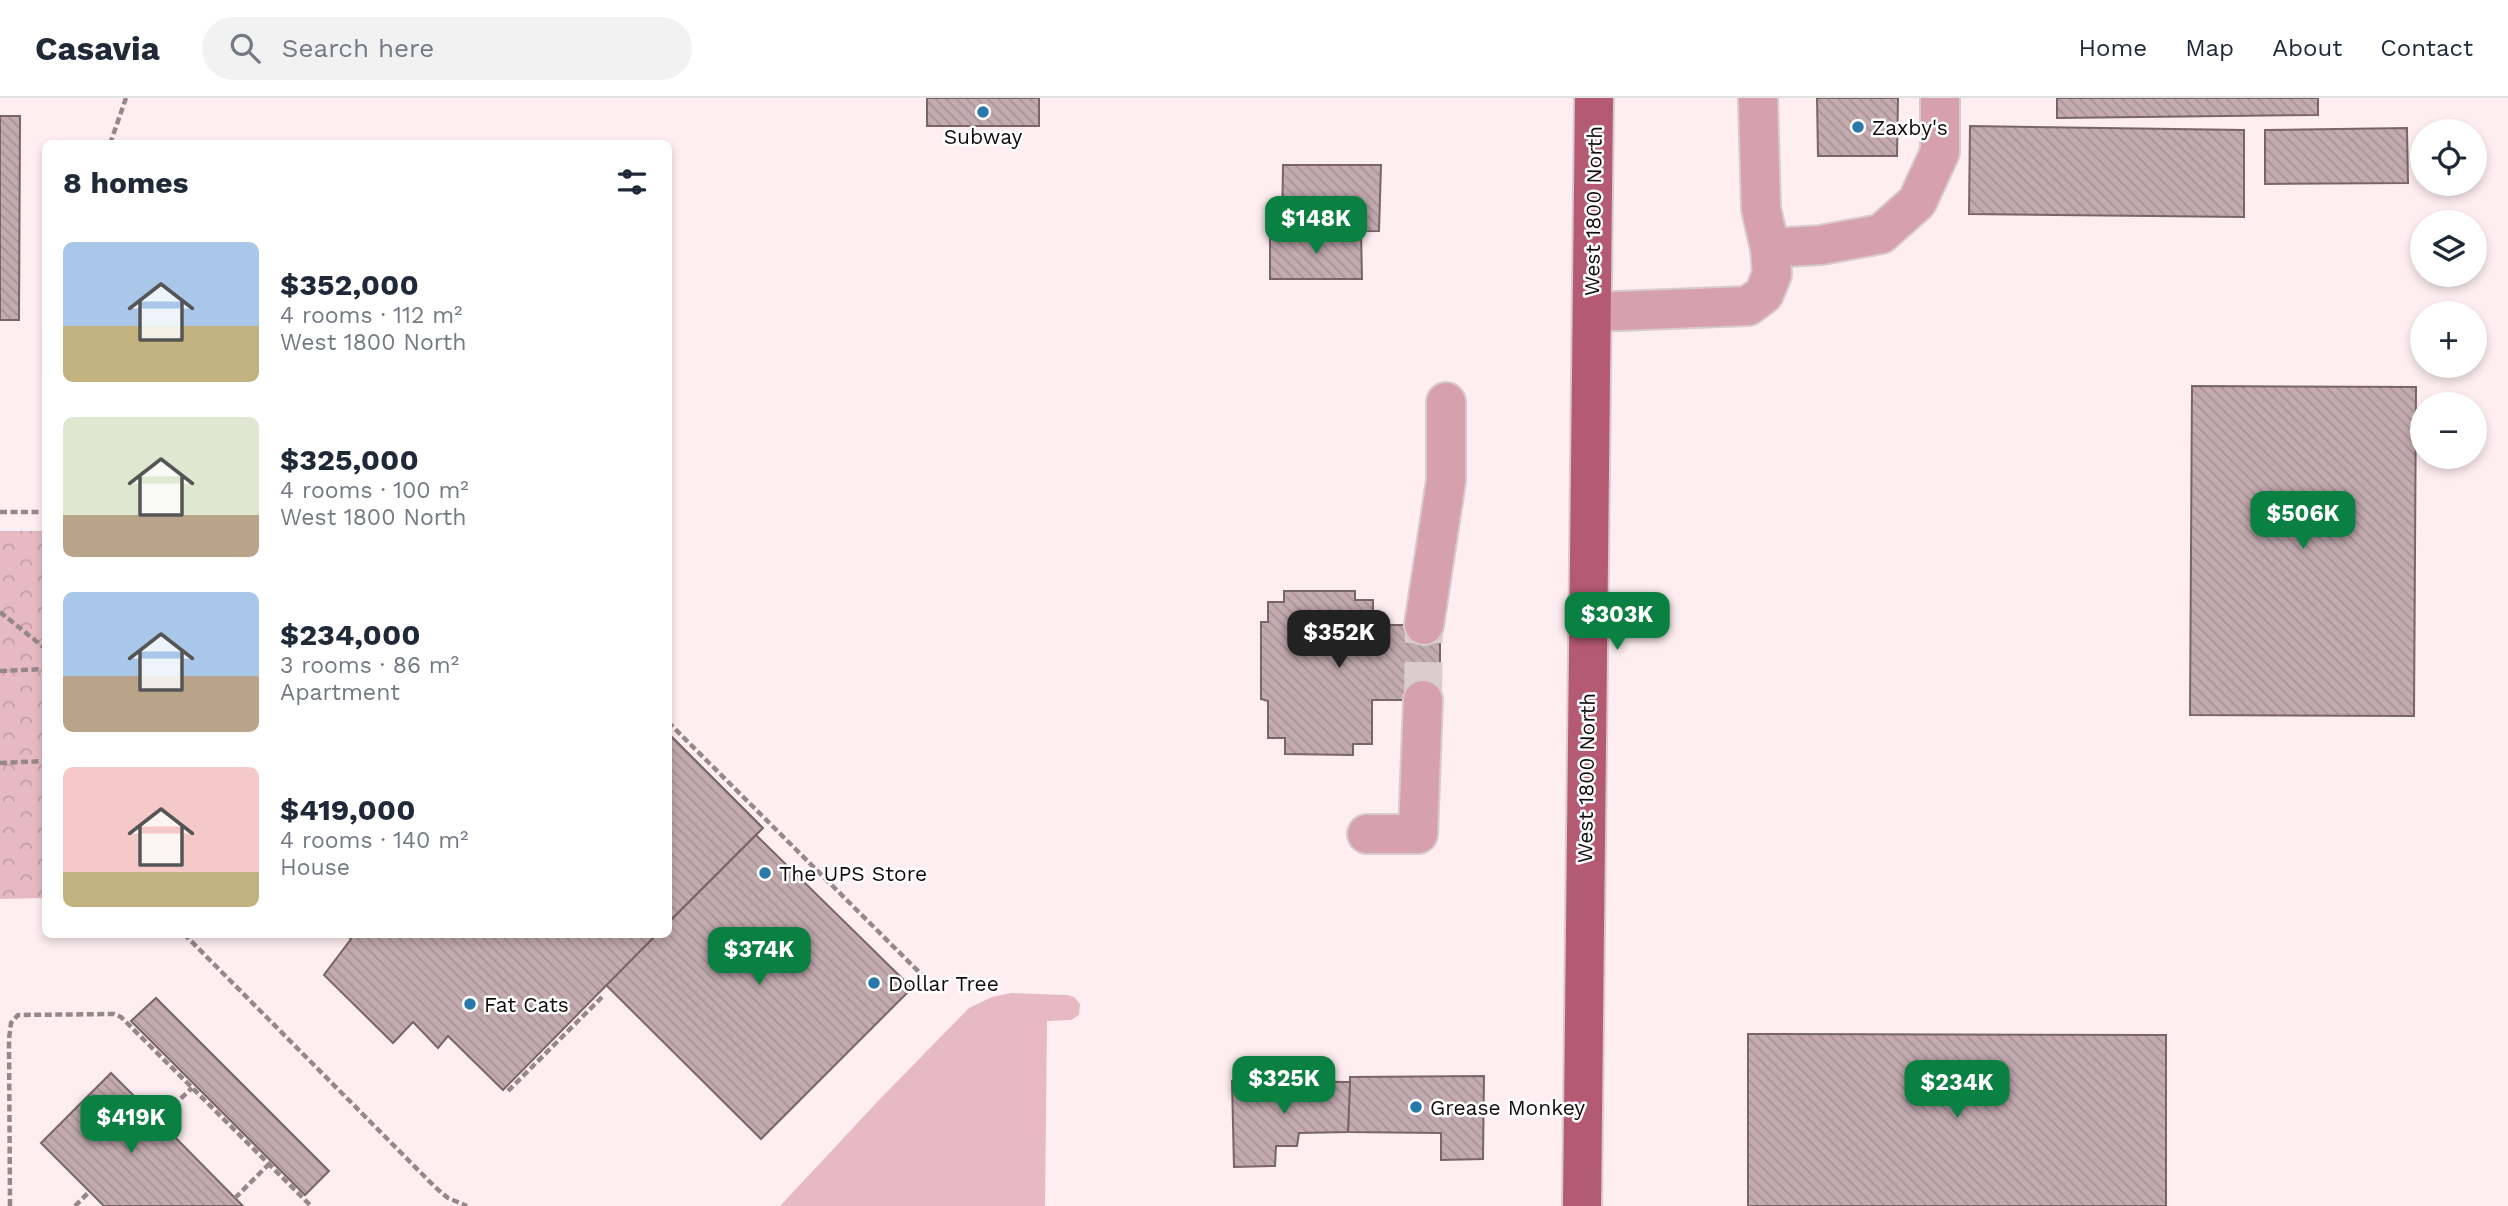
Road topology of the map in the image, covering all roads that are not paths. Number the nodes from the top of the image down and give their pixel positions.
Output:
1 (1594, 98) edge
2 (1758, 98) edge
3 (1940, 98) edge
4 (1770, 248) junction
5 (1592, 312) junction
6 (1447, 402) dead end
7 (1424, 625) tunnel mouth
8 (1423, 700) tunnel mouth
9 (1367, 834) dead end
10 (1582, 1206) edge

1 - 5 main road, West 1800 North
2 - 4 lane
3 - 4 lane
4 - 5 lane
5 - 10 main road, West 1800 North
6 - 7 lane
8 - 9 lane

